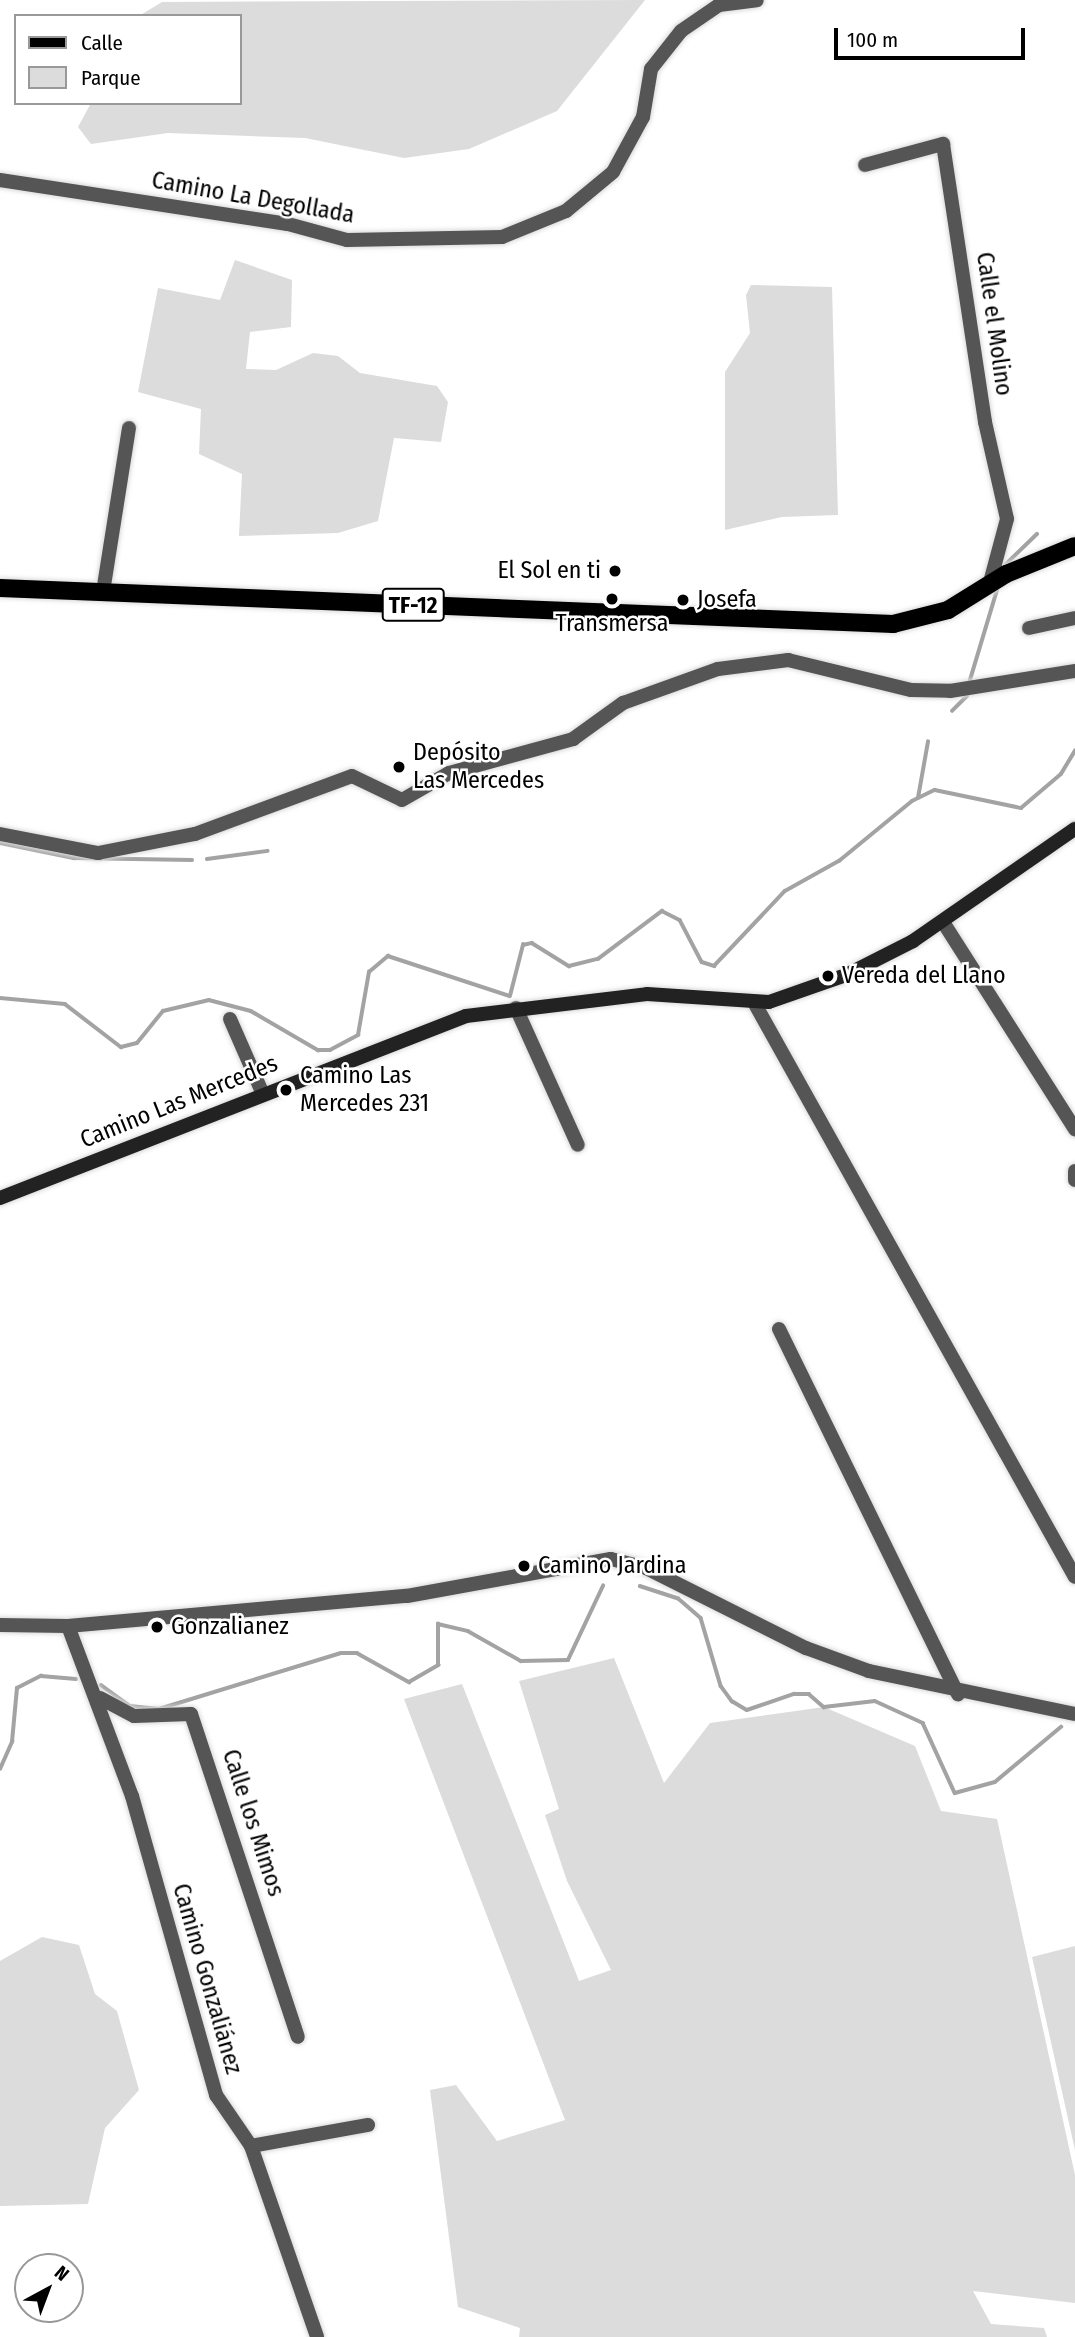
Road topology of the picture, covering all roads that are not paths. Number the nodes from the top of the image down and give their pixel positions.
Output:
1 (757, 0) edge
2 (865, 165) dead end
3 (0, 180) edge
4 (129, 428) dead end
5 (1075, 546) edge
6 (989, 586) junction
7 (0, 587) edge
8 (103, 592) junction
9 (1075, 618) edge
10 (1028, 628) dead end
11 (1075, 671) edge
12 (1075, 829) edge
13 (0, 834) edge
14 (943, 922) junction
15 (755, 1004) junction
16 (516, 1009) junction
17 (230, 1019) dead end
18 (263, 1094) junction
19 (1075, 1129) edge
20 (578, 1146) dead end
21 (1075, 1171) edge
22 (1075, 1180) edge
23 (0, 1198) edge
24 (779, 1329) dead end
25 (1075, 1577) edge
26 (0, 1625) edge
27 (68, 1626) junction
28 (958, 1694) junction
29 (100, 1698) junction
30 (1075, 1714) edge
31 (298, 2037) dead end
32 (368, 2125) dead end
33 (251, 2146) junction
34 (317, 2337) edge

1 - 3 street, Camino La Degollada
2 - 6 street, Calle el Molino
4 - 8 street
5 - 6 main road, TF-12
6 - 8 main road, TF-12
7 - 8 main road, TF-12
9 - 10 street
11 - 13 street
12 - 14 main road, Camino Las Mercedes
14 - 15 main road, Camino Las Mercedes
14 - 19 street
15 - 16 main road, Camino Las Mercedes
15 - 25 street
16 - 18 main road, Camino Las Mercedes
16 - 20 street
17 - 18 street
18 - 23 main road, Camino Las Mercedes
21 - 22 street
24 - 28 street
26 - 27 street
27 - 28 street
27 - 29 street, Camino Gonzaliánez
28 - 30 street
29 - 31 street, Calle los Mimos
29 - 33 street, Camino Gonzaliánez
32 - 33 street
33 - 34 street, Camino Gonzaliánez

